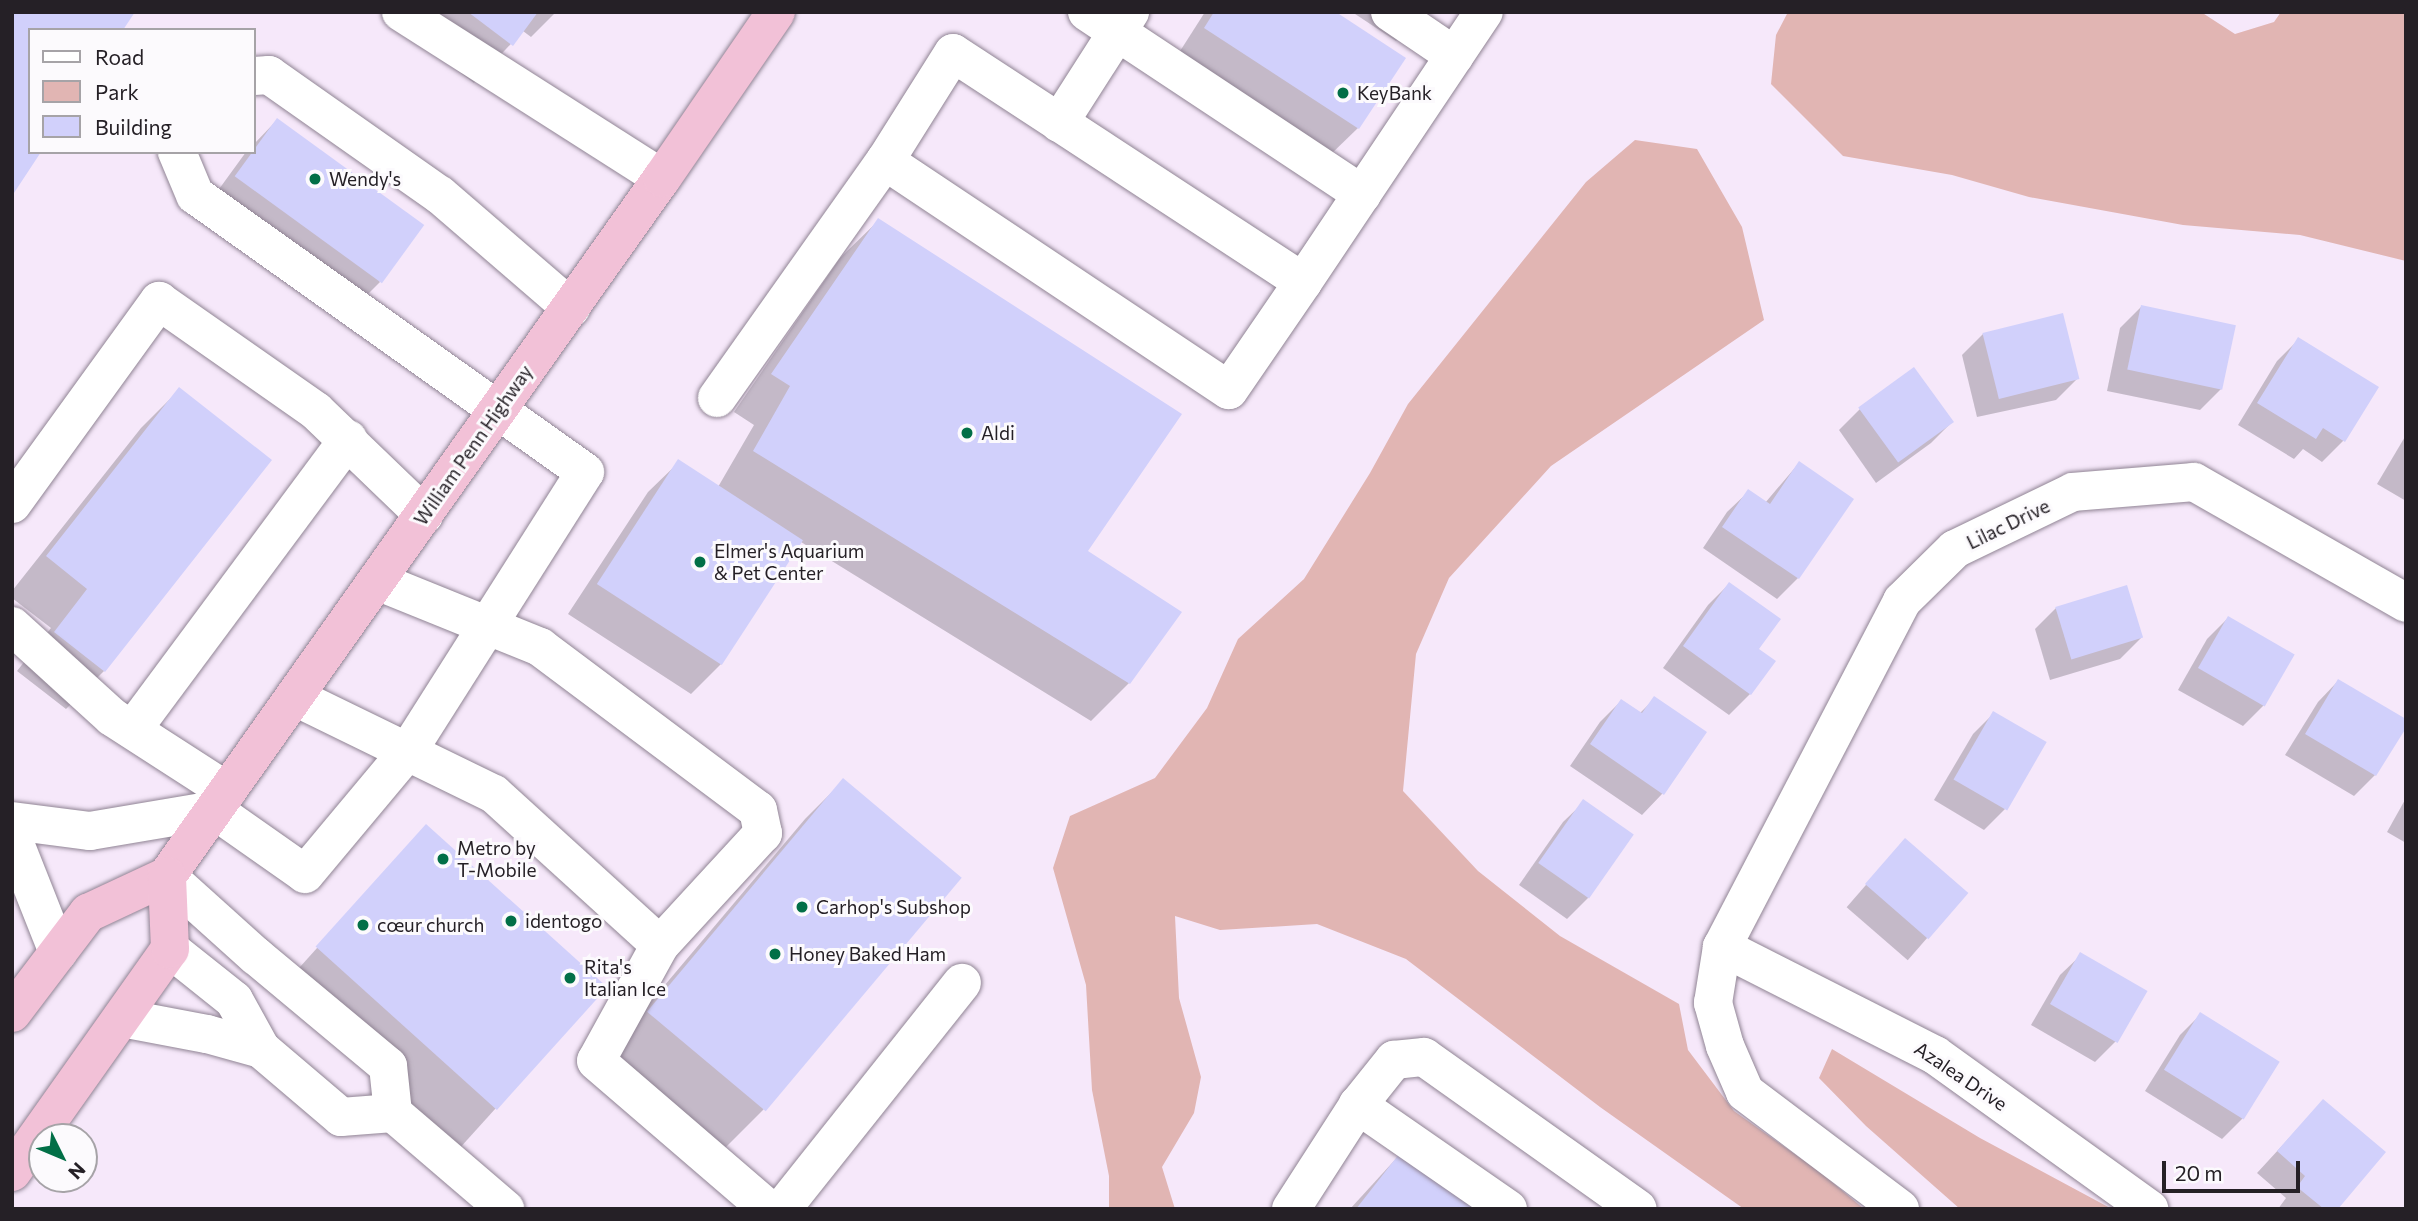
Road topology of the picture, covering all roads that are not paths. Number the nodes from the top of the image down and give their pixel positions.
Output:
1 (401, 12) edge
2 (776, 12) edge
3 (1390, 12) edge
4 (1484, 12) edge
5 (1111, 19) edge
6 (1455, 55) junction
7 (256, 76) edge
8 (1059, 123) junction
9 (178, 154) edge
10 (885, 161) junction
11 (662, 178) junction
12 (1362, 194) junction
13 (1303, 282) junction
14 (571, 308) junction
15 (717, 398) dead end
16 (498, 410) junction
17 (348, 439) junction
18 (12, 504) edge
19 (424, 515) junction
20 (377, 581) junction
21 (2406, 603) edge
22 (12, 626) edge
23 (485, 627) junction
24 (295, 697) junction
25 (133, 729) junction
26 (408, 751) junction
27 (221, 800) junction
28 (12, 821) edge
29 (12, 836) edge
30 (167, 876) junction
31 (660, 945) junction
32 (1722, 947) junction
33 (170, 949) junction
34 (58, 952) junction
35 (962, 984) dead end
36 (12, 1013) edge
37 (122, 1018) junction
38 (261, 1049) junction
39 (1358, 1105) junction
40 (393, 1113) junction
41 (12, 1172) edge
42 (505, 1209) edge
43 (768, 1209) edge
44 (782, 1209) edge
45 (1291, 1209) edge
46 (1508, 1209) edge
47 (1638, 1209) edge
48 (1900, 1209) edge
49 (2150, 1209) edge

1 - 11 street
2 - 11 highway, William Penn Highway
3 - 6 street
4 - 6 street
5 - 8 street
5 - 12 street
6 - 12 street
7 - 14 street
8 - 10 street
8 - 13 street
9 - 16 street
10 - 13 street
10 - 15 street
11 - 14 highway, William Penn Highway
12 - 13 street
14 - 16 highway, William Penn Highway
16 - 19 highway, William Penn Highway
16 - 23 street
17 - 18 street
17 - 19 street
17 - 25 street
19 - 20 highway, William Penn Highway
20 - 23 street
20 - 24 highway, William Penn Highway
21 - 32 street, Lilac Drive
22 - 25 street
23 - 26 street
23 - 31 street
24 - 26 street
24 - 27 highway, William Penn Highway
25 - 27 street
26 - 27 street
26 - 31 street
27 - 28 street
27 - 30 highway, William Penn Highway
29 - 34 street
30 - 33 highway
30 - 34 highway, William Penn Highway
30 - 40 street
31 - 43 street
32 - 48 street, Lilac Drive
32 - 49 street, Azalea Drive
33 - 37 highway
33 - 38 street
34 - 36 highway, William Penn Highway
35 - 44 street
37 - 38 street
37 - 41 highway
38 - 40 street
39 - 45 street
39 - 46 street
39 - 47 street
40 - 42 street

